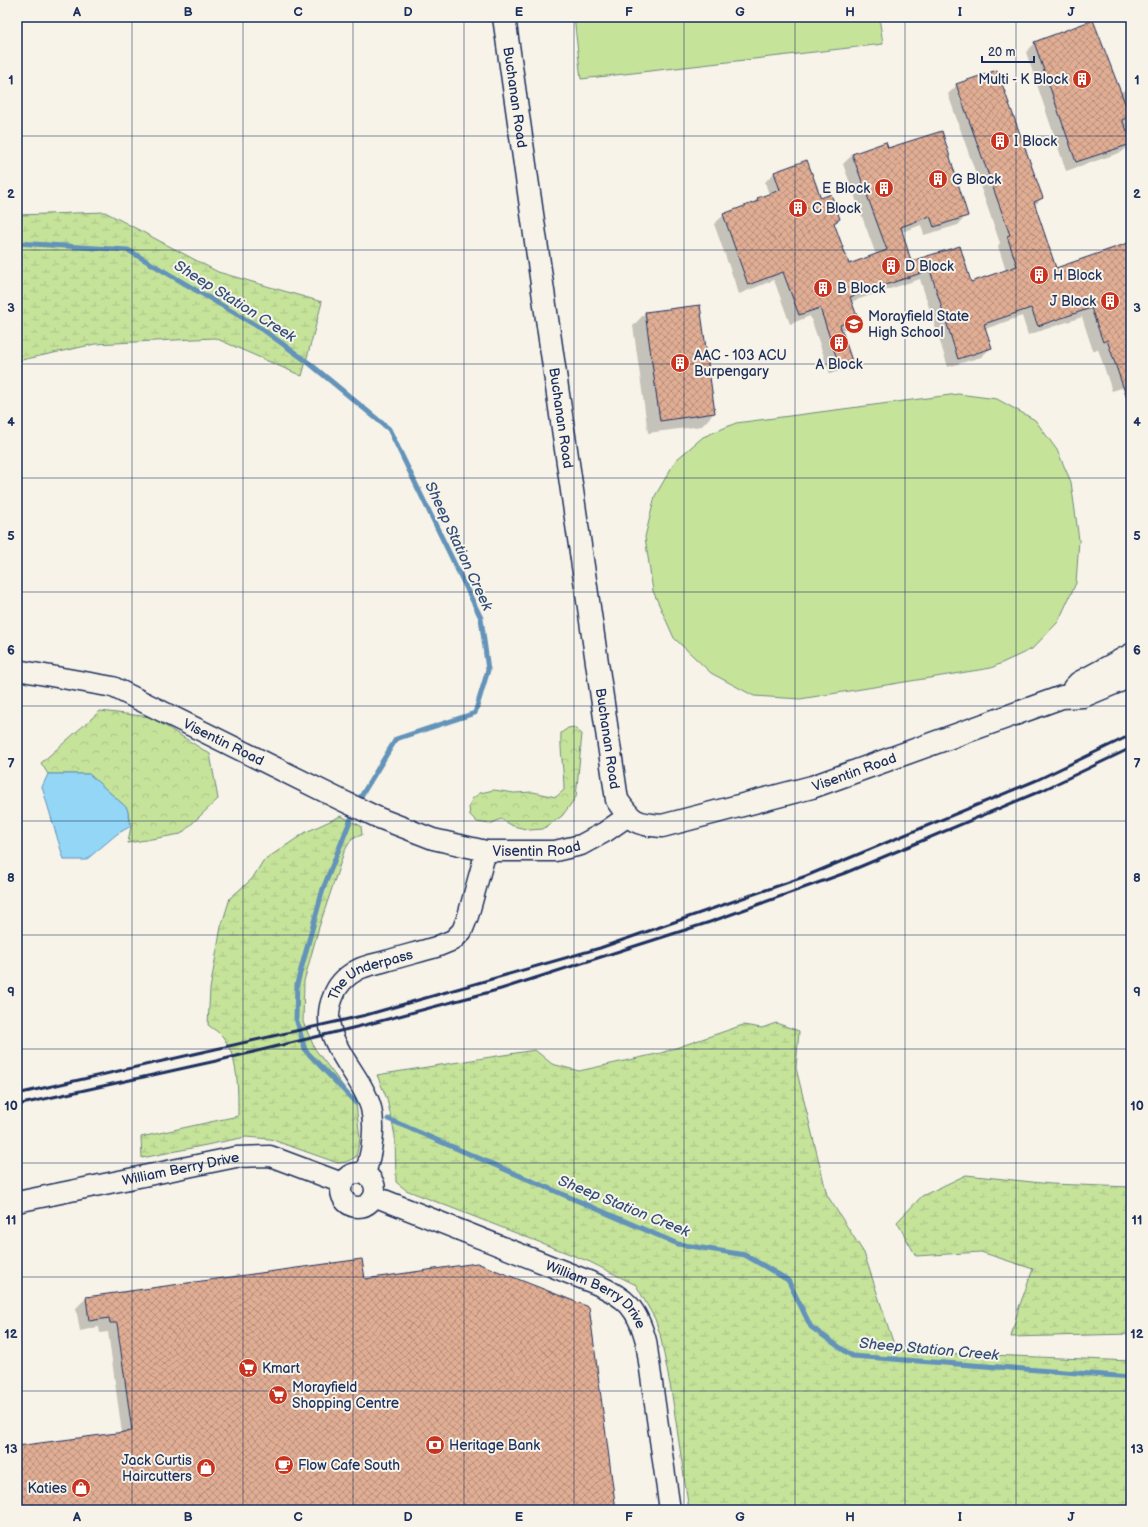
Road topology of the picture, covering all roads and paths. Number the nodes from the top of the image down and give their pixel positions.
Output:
1 (504, 17) edge
2 (1131, 656) edge
3 (17, 670) edge
4 (1131, 676) edge
5 (1062, 698) junction
6 (628, 816) junction
7 (486, 851) junction
8 (365, 1174) junction
9 (342, 1183) junction
10 (374, 1196) junction
11 (17, 1202) edge
12 (670, 1510) edge

1 - 6 main road, Buchanan Road
2 - 5 main road, Visentin Road
3 - 7 street, Visentin Road
4 - 5 main road, Visentin Road
5 - 6 main road, Visentin Road
6 - 7 street, Visentin Road
7 - 8 street, The Underpass
8 - 9 street
8 - 10 street
9 - 10 street
9 - 11 street, William Berry Drive
10 - 12 street, William Berry Drive

